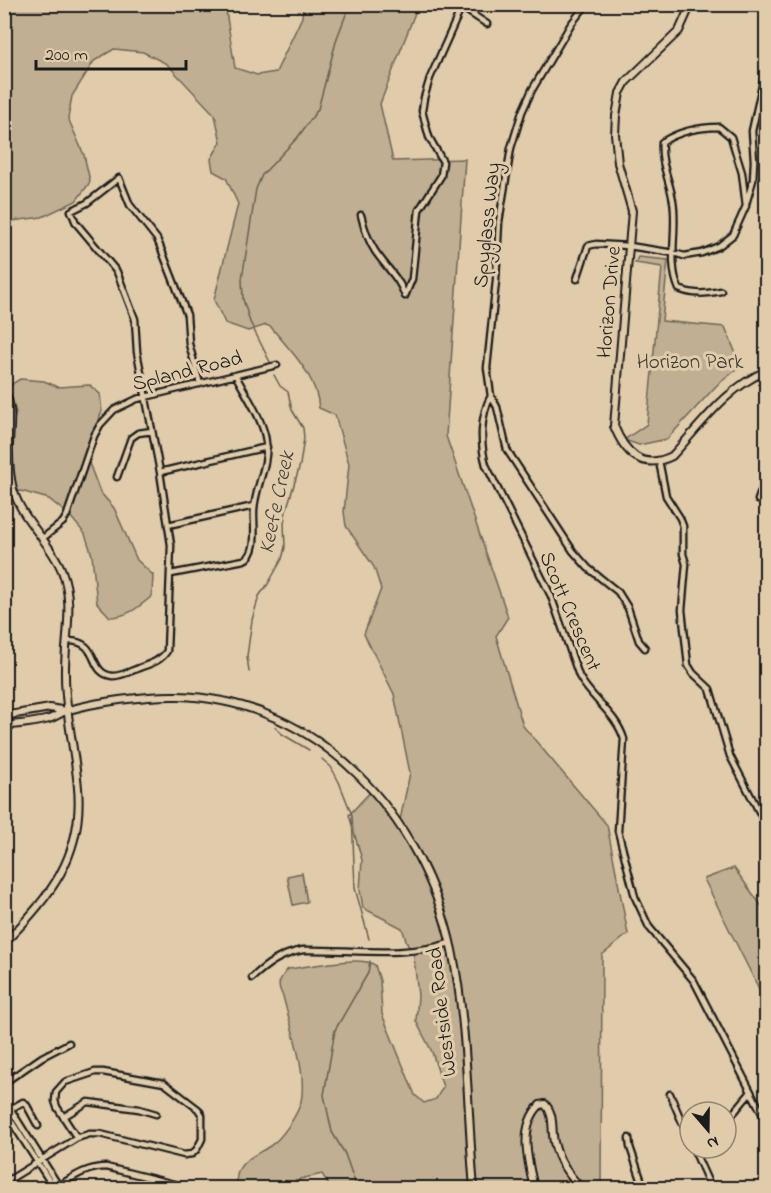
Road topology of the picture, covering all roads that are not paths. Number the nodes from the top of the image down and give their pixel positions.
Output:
1 (587, 4) edge
2 (692, 4) edge
3 (462, 6) edge
4 (487, 24) dead end
5 (766, 66) edge
6 (746, 206) junction
7 (361, 215) dead end
8 (629, 246) junction
9 (674, 253) junction
10 (577, 279) dead end
11 (721, 291) dead end
12 (277, 365) dead end
13 (766, 371) edge
14 (236, 376) junction
15 (200, 384) junction
16 (4, 390) edge
17 (147, 396) junction
18 (491, 396) junction
19 (152, 431) junction
20 (267, 447) junction
21 (659, 461) junction
22 (160, 472) junction
23 (117, 477) dead end
24 (766, 478) edge
25 (758, 500) dead end
26 (254, 506) junction
27 (168, 525) junction
28 (43, 538) junction
29 (171, 574) junction
30 (67, 641) junction
31 (645, 648) dead end
32 (67, 711) junction
33 (4, 716) edge
34 (4, 726) edge
35 (766, 825) edge
36 (4, 943) edge
37 (450, 943) junction
38 (252, 978) dead end
39 (69, 1043) dead end
40 (4, 1083) edge
41 (751, 1092) junction
42 (670, 1094) dead end
43 (4, 1099) edge
44 (738, 1108) edge
45 (6, 1112) edge
46 (678, 1113) edge
47 (156, 1114) dead end
48 (63, 1117) junction
49 (766, 1121) edge
50 (38, 1126) dead end
51 (77, 1138) junction
52 (629, 1138) dead end
53 (699, 1160) edge
54 (40, 1161) junction
55 (4, 1183) edge
56 (57, 1188) edge
57 (190, 1188) edge
58 (474, 1188) edge
59 (534, 1188) edge
60 (580, 1188) edge
61 (644, 1188) edge
62 (711, 1188) edge

1 - 18 street, Spyglass Way
2 - 8 street, Horizon Drive
3 - 4 street
3 - 7 street
5 - 6 street
6 - 9 street
6 - 9 street
8 - 9 street
8 - 10 street
8 - 21 street, Horizon Drive
9 - 11 street
12 - 14 street, Spland Road
13 - 21 street
14 - 15 street, Spland Road
14 - 20 street
15 - 17 street, Spland Road
15 - 17 street
16 - 28 street
17 - 19 street
17 - 28 street, Spland Road
18 - 31 street
18 - 41 street, Scott Crescent
19 - 22 street
19 - 23 street
20 - 22 street
20 - 26 street
21 - 35 street
22 - 27 street
24 - 25 street
26 - 27 street
26 - 29 street
27 - 29 street
28 - 30 street
29 - 30 street
30 - 32 street
32 - 33 street, Westside Road
32 - 34 street, Westside Road
32 - 36 street
32 - 37 street, Westside Road
37 - 38 street
37 - 58 street, Westside Road
39 - 40 street
41 - 44 street
41 - 49 street, Scott Crescent
42 - 46 street
43 - 45 street
45 - 50 street
45 - 54 street
47 - 48 street
48 - 51 street
48 - 51 street
51 - 54 street
52 - 61 street
53 - 62 street
54 - 55 street
54 - 56 street
56 - 57 street
59 - 60 street

